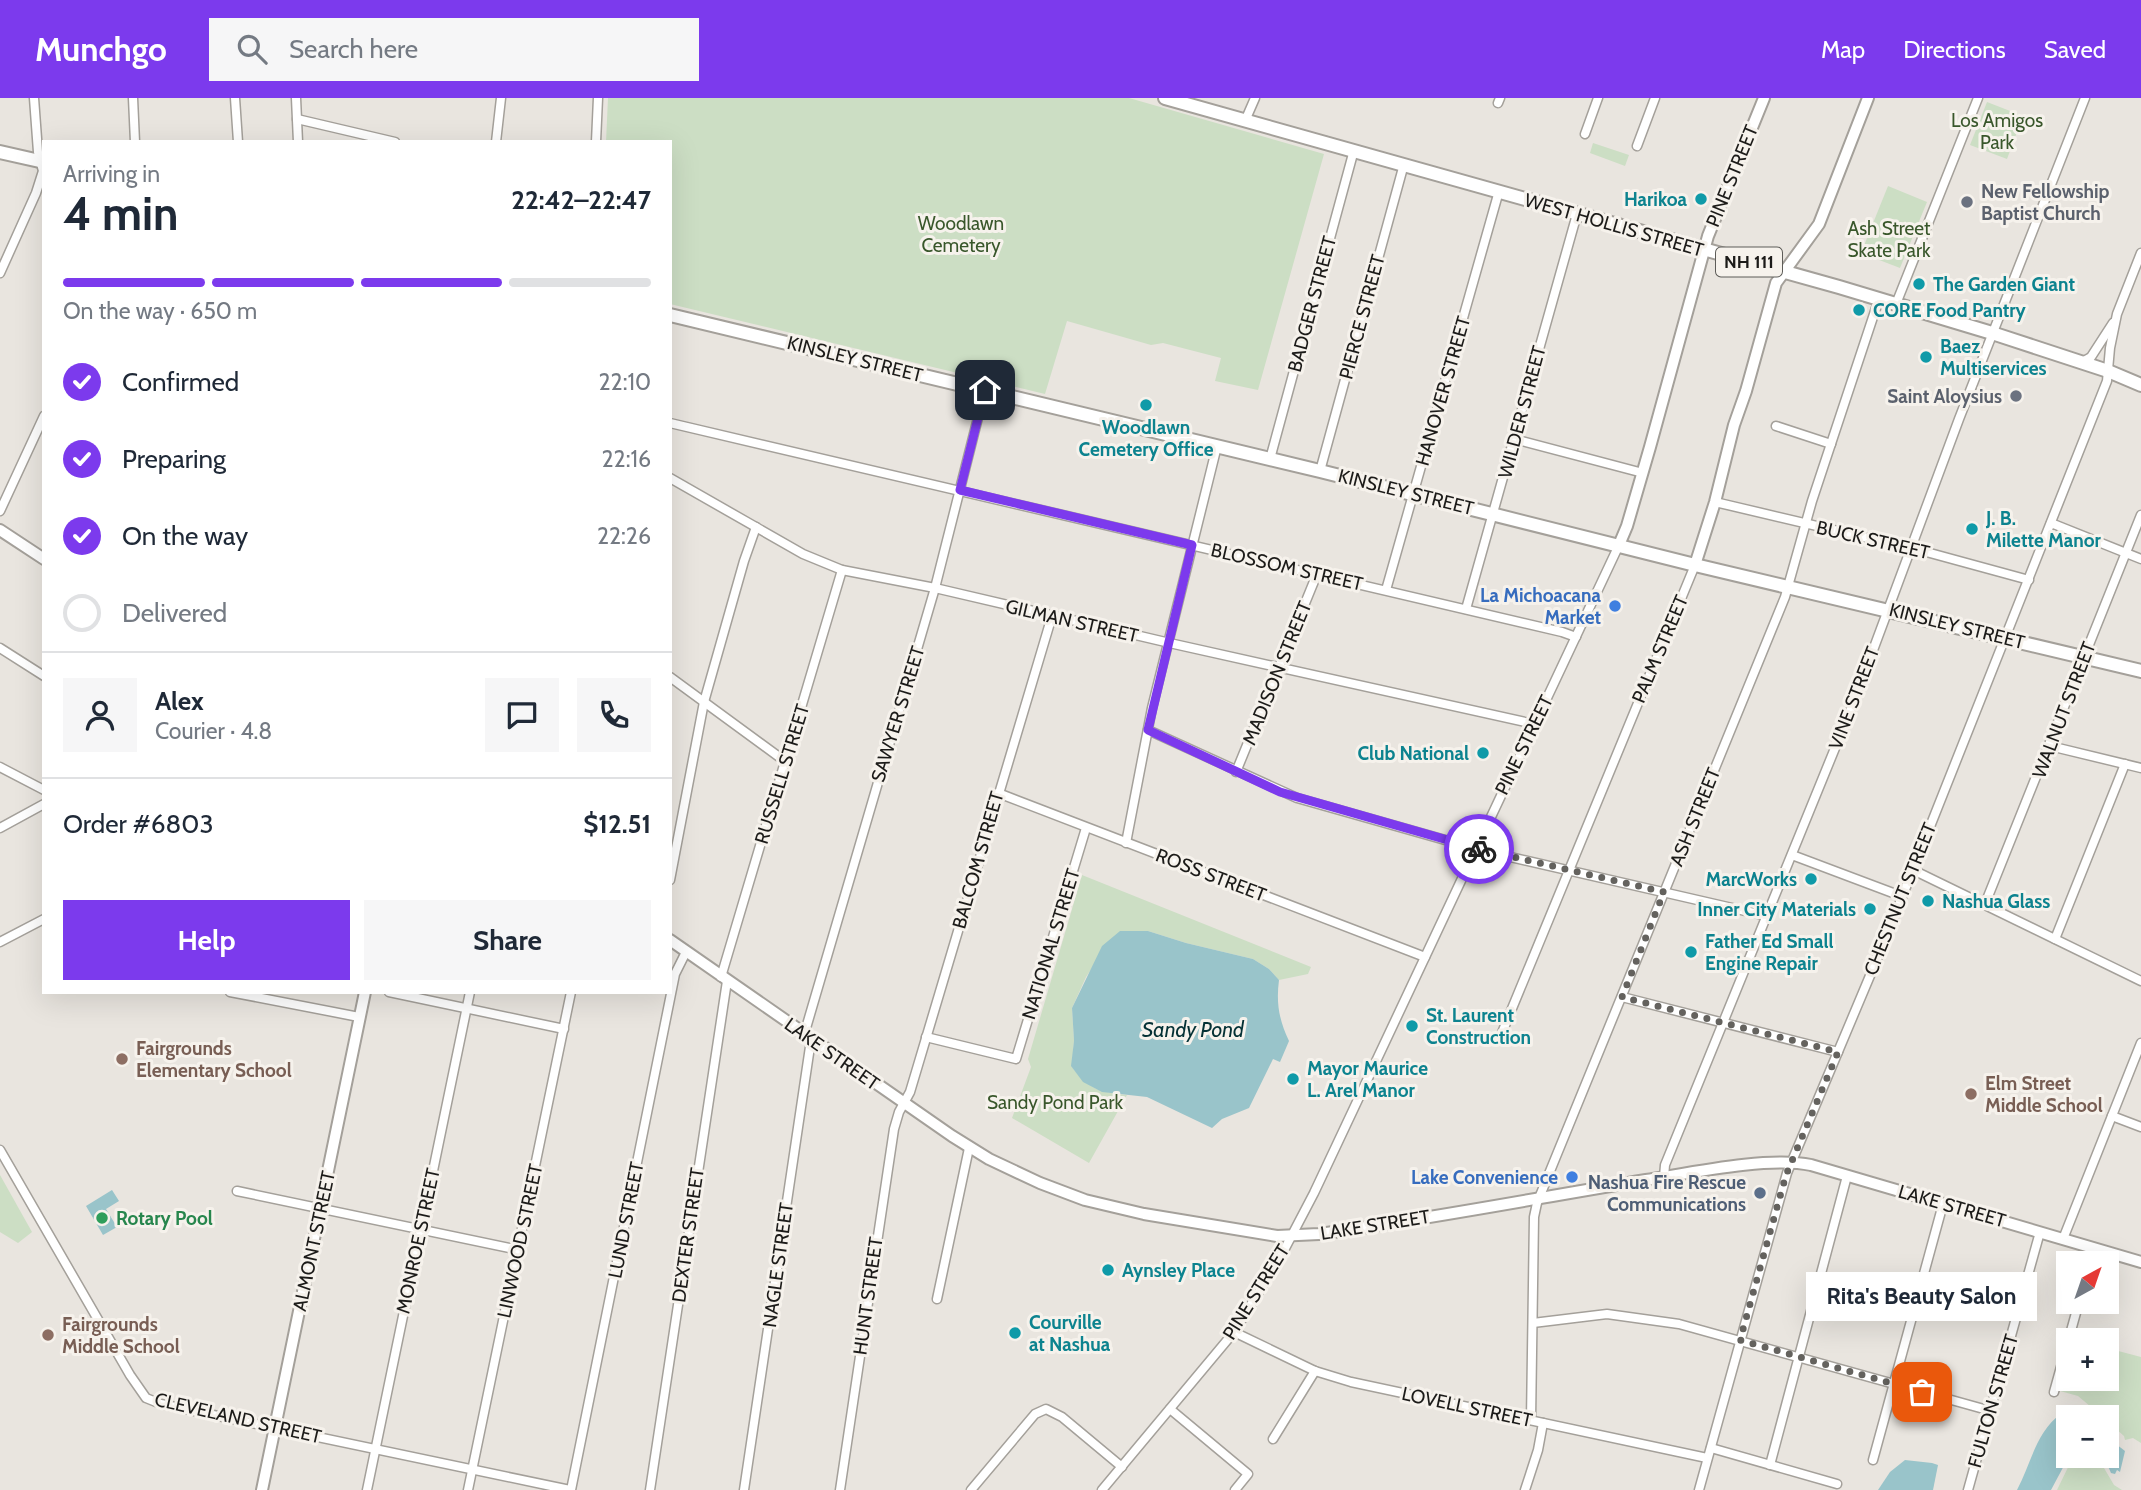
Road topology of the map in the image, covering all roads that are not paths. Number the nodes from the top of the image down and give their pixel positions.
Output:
1 (34, 98) edge
2 (133, 98) edge
3 (235, 98) edge
4 (296, 98) edge
5 (501, 98) edge
6 (598, 98) edge
7 (1165, 98) edge
8 (1255, 98) edge
9 (1598, 98) edge
10 (1655, 98) edge
11 (1764, 98) edge
12 (1868, 98) edge
13 (1978, 98) edge
14 (2085, 98) edge
15 (297, 119) junction
16 (1245, 121) junction
17 (1585, 134) dead end
18 (135, 140) edge
19 (238, 140) edge
20 (298, 140) edge
21 (386, 140) edge
22 (496, 140) edge
23 (596, 140) edge
24 (1637, 146) dead end
25 (1353, 150) junction
26 (0, 152) edge
27 (42, 162) edge
28 (1404, 164) junction
29 (42, 174) edge
30 (1499, 191) junction
31 (1577, 214) junction
32 (1704, 250) junction
33 (1799, 253) junction
34 (2141, 253) edge
35 (1783, 271) junction
36 (0, 273) edge
37 (1805, 277) junction
38 (1879, 299) junction
39 (1896, 304) junction
40 (672, 314) edge
41 (2117, 314) junction
42 (1992, 333) junction
43 (2082, 362) junction
44 (2108, 371) junction
45 (2141, 385) edge
46 (985, 390) junction
47 (42, 420) edge
48 (672, 423) edge
49 (1776, 426) dead end
50 (1514, 439) junction
51 (1831, 444) junction
52 (1217, 446) junction
53 (1270, 459) junction
54 (1320, 471) junction
55 (1643, 473) junction
56 (672, 479) edge
57 (960, 490) junction
58 (1413, 495) junction
59 (1715, 502) junction
60 (0, 511) edge
61 (1494, 514) junction
62 (2141, 515) edge
63 (2052, 523) junction
64 (1806, 524) junction
65 (756, 527) junction
66 (0, 530) edge
67 (1192, 545) junction
68 (1619, 545) junction
69 (1912, 548) junction
70 (2127, 553) junction
71 (42, 558) edge
72 (2141, 559) edge
73 (1695, 565) junction
74 (842, 570) junction
75 (1317, 574) junction
76 (2029, 580) junction
77 (1790, 586) junction
78 (935, 589) junction
79 (1387, 590) junction
80 (1466, 609) junction
81 (1888, 610) junction
82 (1052, 616) junction
83 (1576, 637) junction
84 (2005, 638) junction
85 (1168, 643) junction
86 (0, 648) edge
87 (2084, 657) junction
88 (1280, 667) junction
89 (2141, 671) edge
90 (42, 675) edge
91 (672, 678) edge
92 (704, 702) junction
93 (1534, 724) junction
94 (1148, 730) junction
95 (2050, 746) junction
96 (786, 762) junction
97 (2125, 764) junction
98 (0, 767) edge
99 (2141, 768) edge
100 (1236, 772) junction
101 (42, 789) edge
102 (998, 793) junction
103 (42, 805) edge
104 (0, 828) edge
105 (1086, 828) junction
106 (1126, 843) junction
107 (1475, 848) junction
108 (1792, 855) junction
109 (1911, 869) junction
110 (672, 870) edge
111 (1567, 870) junction
112 (1664, 892) junction
113 (1902, 896) junction
114 (1986, 904) junction
115 (1767, 916) junction
116 (42, 920) edge
117 (2054, 939) junction
118 (0, 942) edge
119 (672, 942) edge
120 (686, 952) junction
121 (1425, 957) junction
122 (724, 979) junction
123 (2141, 981) edge
124 (672, 989) edge
125 (365, 994) edge
126 (399, 994) edge
127 (470, 994) edge
128 (571, 994) edge
129 (671, 994) edge
130 (261, 996) edge
131 (1622, 997) junction
132 (467, 1008) junction
133 (359, 1017) junction
134 (1722, 1023) junction
135 (564, 1029) junction
136 (808, 1037) junction
137 (926, 1037) junction
138 (1499, 1040) dead end
139 (2141, 1043) edge
140 (1838, 1052) junction
141 (903, 1104) junction
142 (2112, 1116) junction
143 (2141, 1127) edge
144 (969, 1148) junction
145 (0, 1150) edge
146 (1791, 1162) junction
147 (1847, 1176) junction
148 (1664, 1177) junction
149 (237, 1191) dead end
150 (1540, 1197) junction
151 (1943, 1204) junction
152 (320, 1208) junction
153 (421, 1229) junction
154 (2040, 1232) junction
155 (1291, 1236) junction
156 (2063, 1239) junction
157 (2094, 1248) junction
158 (519, 1250) junction
159 (2093, 1251) edge
160 (2141, 1262) edge
161 (937, 1299) dead end
162 (2076, 1314) edge
163 (1533, 1323) junction
164 (1234, 1332) junction
165 (1740, 1340) junction
166 (1797, 1356) junction
167 (1315, 1371) junction
168 (1894, 1384) junction
169 (2054, 1392) dead end
170 (1170, 1409) junction
171 (1991, 1410) junction
172 (1531, 1420) junction
173 (1543, 1423) junction
174 (274, 1429) junction
175 (1273, 1439) dead end
176 (376, 1448) junction
177 (1711, 1448) junction
178 (1707, 1458) junction
179 (1873, 1460) dead end
180 (1770, 1465) junction
181 (1122, 1467) junction
182 (472, 1468) junction
183 (1836, 1484) dead end
184 (262, 1490) edge
185 (367, 1490) edge
186 (468, 1490) edge
187 (570, 1490) edge
188 (650, 1490) edge
189 (744, 1490) edge
190 (839, 1490) edge
191 (971, 1490) edge
192 (1102, 1490) edge
193 (1235, 1490) edge
194 (1525, 1490) edge
195 (1699, 1490) edge
196 (1968, 1490) edge

1 - 27 street
2 - 18 street
3 - 19 street
4 - 15 street
5 - 22 street
6 - 23 street
7 - 16 main road, WEST HOLLIS STREET / NH 111
8 - 16 street
9 - 17 street
10 - 24 street
11 - 32 street, PINE STREET
12 - 33 street, PALM STREET
13 - 39 street
14 - 42 street, VINE STREET
15 - 20 street
15 - 21 street
16 - 25 main road, WEST HOLLIS STREET / NH 111
25 - 28 main road, WEST HOLLIS STREET / NH 111
25 - 53 street, BADGER STREET
26 - 27 main road
28 - 30 main road, WEST HOLLIS STREET / NH 111
28 - 54 street, PIERCE STREET
29 - 36 street
30 - 31 main road, WEST HOLLIS STREET / NH 111
30 - 58 street, HANOVER STREET
31 - 32 main road, WEST HOLLIS STREET / NH 111
31 - 50 street, WILDER STREET
32 - 35 main road, WEST HOLLIS STREET / NH 111
32 - 55 street, PINE STREET
33 - 35 street, PALM STREET
33 - 37 street
34 - 41 street, CHESTNUT STREET
35 - 37 main road, WEST HOLLIS STREET / NH 111
35 - 59 street, PALM STREET
37 - 38 main road, WEST HOLLIS STREET / NH 111
38 - 39 main road, WEST HOLLIS STREET / NH 111
38 - 51 street, ASH STREET
39 - 42 main road, WEST HOLLIS STREET / NH 111
40 - 46 main road, KINSLEY STREET
41 - 43 street, CHESTNUT STREET
41 - 44 street, CHESTNUT STREET
42 - 43 main road, WEST HOLLIS STREET / NH 111
42 - 69 street, VINE STREET
43 - 44 main road, WEST HOLLIS STREET / NH 111
44 - 45 main road, WEST HOLLIS STREET / NH 111
44 - 63 street, CHESTNUT STREET
46 - 52 main road, KINSLEY STREET
46 - 57 street, SAWYER STREET
47 - 60 street
48 - 57 street, BLOSSOM STREET
49 - 51 street
50 - 55 street
50 - 61 street, WILDER STREET
51 - 64 street, ASH STREET
52 - 53 main road, KINSLEY STREET
52 - 67 street
53 - 54 main road, KINSLEY STREET
54 - 58 main road, KINSLEY STREET
55 - 68 street, PINE STREET
56 - 65 street, GILMAN STREET
57 - 67 street, BLOSSOM STREET
57 - 78 street, SAWYER STREET
58 - 61 main road, KINSLEY STREET
58 - 79 street, HANOVER STREET
59 - 64 street, BUCK STREET
59 - 73 street, PALM STREET
61 - 68 main road, KINSLEY STREET
61 - 80 street, WILDER STREET
62 - 70 street, WALNUT STREET
63 - 70 street
63 - 76 street, CHESTNUT STREET
64 - 69 street, BUCK STREET
64 - 77 street, ASH STREET
65 - 74 street, GILMAN STREET
65 - 92 street
66 - 71 street
67 - 75 street, BLOSSOM STREET
67 - 85 street
68 - 73 main road, KINSLEY STREET
68 - 83 street, PINE STREET
69 - 76 street, BUCK STREET
69 - 81 street, VINE STREET
70 - 72 street
70 - 87 street, WALNUT STREET
73 - 77 main road, KINSLEY STREET
73 - 111 street, PALM STREET
74 - 78 street, GILMAN STREET
74 - 96 street, RUSSELL STREET
75 - 79 street, BLOSSOM STREET
75 - 88 street, MADISON STREET
76 - 84 street, CHESTNUT STREET
77 - 81 main road, KINSLEY STREET
77 - 112 street, ASH STREET
78 - 82 street, GILMAN STREET
78 - 136 street, SAWYER STREET
79 - 80 street, BLOSSOM STREET
80 - 83 street, BLOSSOM STREET
81 - 84 main road, KINSLEY STREET
81 - 108 street, VINE STREET
82 - 85 street, GILMAN STREET
82 - 102 street, BALCOM STREET
83 - 93 street, PINE STREET
84 - 87 main road, KINSLEY STREET
84 - 109 street, CHESTNUT STREET
85 - 88 street, GILMAN STREET
85 - 94 street
86 - 90 street
87 - 89 main road, KINSLEY STREET
87 - 95 street, WALNUT STREET
88 - 93 street, GILMAN STREET
88 - 100 street, MADISON STREET
91 - 92 street
92 - 96 street
92 - 110 street
93 - 107 street, PINE STREET
94 - 100 street
94 - 106 street
95 - 97 street
95 - 114 street, WALNUT STREET
96 - 122 street, RUSSELL STREET
97 - 99 street
97 - 117 street
98 - 101 street
100 - 107 street
102 - 105 street, ROSS STREET
102 - 137 street, BALCOM STREET
103 - 104 street
105 - 106 street, ROSS STREET
105 - 137 street, NATIONAL STREET
106 - 121 street, ROSS STREET
107 - 111 street
107 - 121 street, PINE STREET
108 - 113 street
108 - 115 street, VINE STREET
109 - 113 street, CHESTNUT STREET
109 - 114 street
111 - 112 street
111 - 138 street, PALM STREET
112 - 115 street
112 - 131 street, ASH STREET
113 - 140 street, CHESTNUT STREET
114 - 117 street
115 - 134 street, VINE STREET
116 - 118 street
117 - 123 street
119 - 120 street, LAKE STREET
120 - 122 street, LAKE STREET
120 - 124 street, LUND STREET
121 - 155 street, PINE STREET
122 - 136 street, LAKE STREET
122 - 188 street, DEXTER STREET
125 - 133 street, ALMONT STREET
126 - 132 street
127 - 132 street, MONROE STREET
128 - 135 street, LINWOOD STREET
129 - 187 street, LUND STREET
130 - 133 street
131 - 134 street
131 - 150 street, ASH STREET
132 - 135 street
132 - 153 street, MONROE STREET
133 - 152 street, ALMONT STREET
134 - 140 street
134 - 148 street, VINE STREET
135 - 158 street, LINWOOD STREET
136 - 141 street, LAKE STREET
136 - 189 street, NAGLE STREET
137 - 141 street, BALCOM STREET
139 - 142 street
140 - 146 street, CHESTNUT STREET
141 - 144 street, LAKE STREET
141 - 190 street, HUNT STREET
142 - 143 street
142 - 156 street
144 - 155 street, LAKE STREET
144 - 161 street
145 - 174 street, CLEVELAND STREET
146 - 147 street, LAKE STREET
146 - 148 street, LAKE STREET
146 - 165 street, CHESTNUT STREET
147 - 151 street, LAKE STREET
147 - 166 street
148 - 150 street, LAKE STREET
149 - 152 street
150 - 155 street, LAKE STREET
150 - 163 street, ASH STREET
151 - 154 street, LAKE STREET
151 - 168 street
152 - 153 street
152 - 174 street, ALMONT STREET
153 - 158 street
153 - 176 street, MONROE STREET
154 - 156 street, LAKE STREET
154 - 171 street, FULTON STREET
155 - 164 street, PINE STREET
156 - 157 street, LAKE STREET
157 - 159 street
157 - 160 street, LAKE STREET
158 - 182 street, LINWOOD STREET
162 - 169 street
163 - 165 street
163 - 172 street, ASH STREET
164 - 167 street, LOVELL STREET
164 - 170 street, PINE STREET
165 - 166 street
165 - 177 street, CHESTNUT STREET
166 - 168 street
166 - 180 street
167 - 172 street, LOVELL STREET
167 - 175 street
168 - 171 street
168 - 179 street
170 - 181 street, PINE STREET
170 - 193 street
171 - 196 street, FULTON STREET
172 - 173 street, LOVELL STREET
173 - 178 street, LOVELL STREET
173 - 194 street
174 - 176 street, CLEVELAND STREET
174 - 184 street, ALMONT STREET
176 - 182 street, CLEVELAND STREET
176 - 185 street, MONROE STREET
177 - 178 street, CHESTNUT STREET
177 - 180 street
178 - 195 street, CHESTNUT STREET
180 - 183 street
181 - 191 street
181 - 192 street, PINE STREET
182 - 186 street, LINWOOD STREET
182 - 187 street, CLEVELAND STREET

